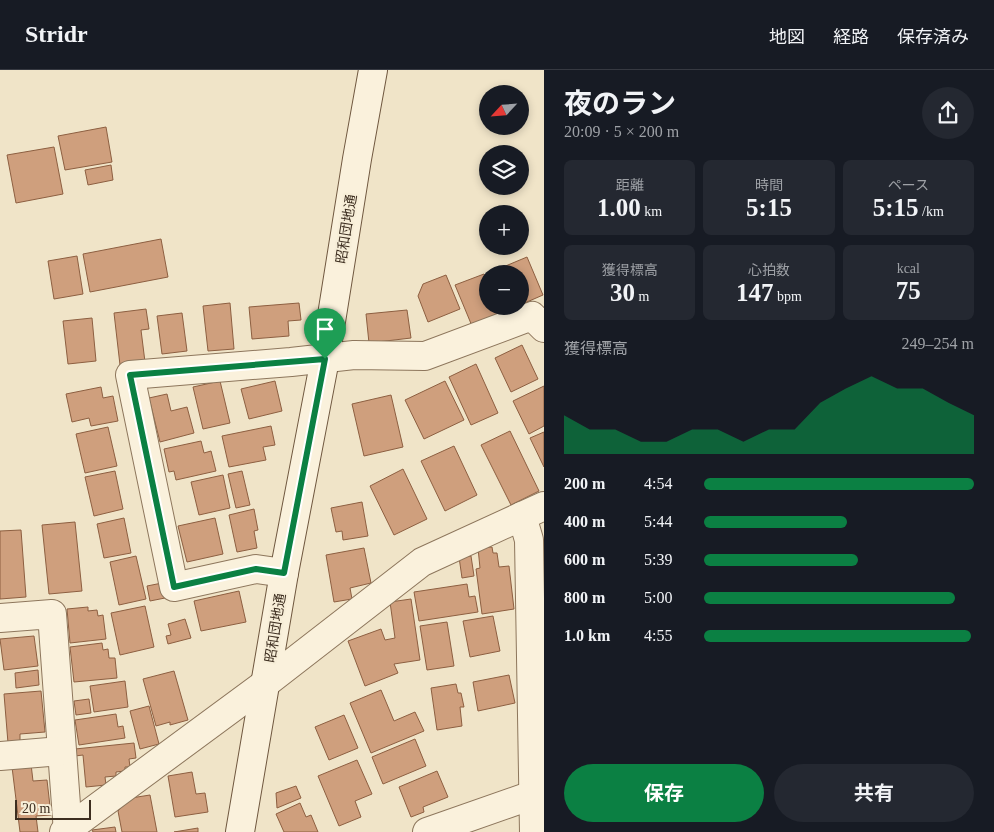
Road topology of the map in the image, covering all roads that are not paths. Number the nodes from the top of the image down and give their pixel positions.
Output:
1 (373, 70) edge
2 (544, 328) edge
3 (325, 359) junction
4 (533, 511) edge
5 (284, 573) junction
6 (0, 618) edge
7 (266, 683) junction
8 (61, 751) junction
9 (0, 756) edge
10 (538, 793) edge
11 (67, 831) edge
12 (240, 832) edge
13 (427, 832) edge
14 (534, 832) edge

1 - 3 street, 昭和団地通
2 - 3 street
3 - 5 street, 昭和団地通
3 - 5 street
4 - 7 street
4 - 10 street
5 - 7 street, 昭和団地通
6 - 8 street
7 - 11 street
7 - 12 street, 昭和団地通
8 - 9 street
8 - 11 street
10 - 13 street
10 - 14 street

